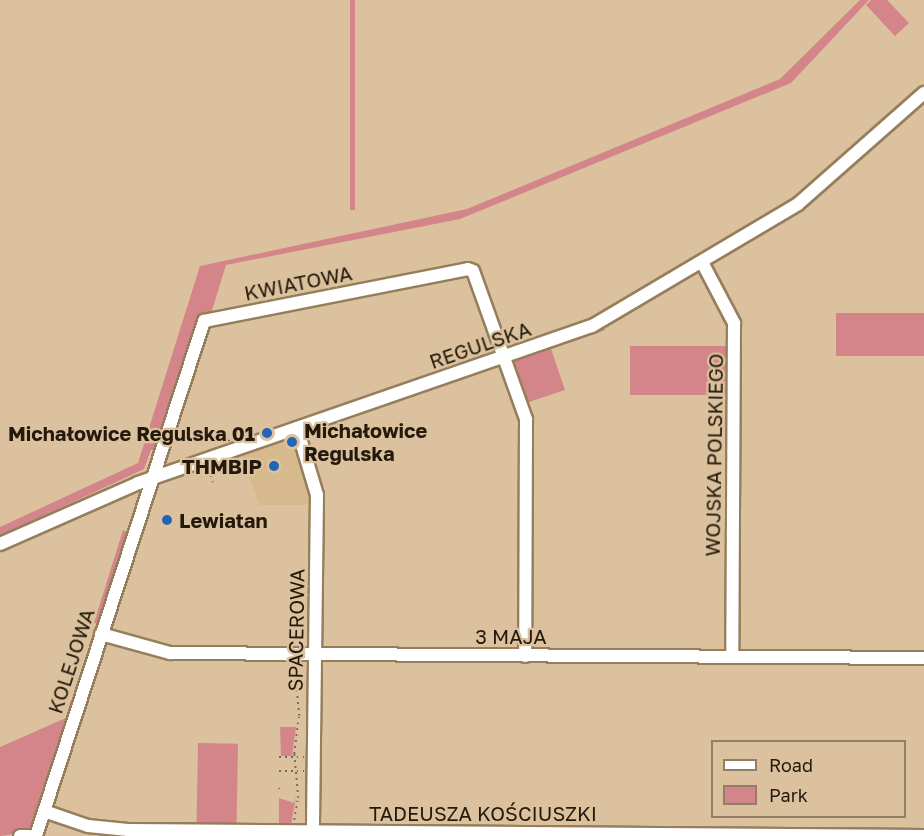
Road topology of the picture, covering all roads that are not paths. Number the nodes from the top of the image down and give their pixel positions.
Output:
1 (924, 93) edge
2 (702, 262) junction
3 (503, 358) junction
4 (297, 428) junction
5 (150, 478) junction
6 (129, 487) junction
7 (143, 499) junction
8 (0, 544) edge
9 (100, 634) junction
10 (315, 655) junction
11 (525, 656) junction
12 (732, 657) junction
13 (924, 658) edge
14 (44, 811) junction
15 (313, 834) edge
16 (20, 836) edge
17 (29, 836) edge
18 (36, 836) edge
19 (924, 836) edge

1 - 2 street, REGULSKA
2 - 3 street, REGULSKA
2 - 12 street, WOJSKA POLSKIEGO
3 - 4 street, REGULSKA
3 - 5 street, KWIATOWA
3 - 11 street
4 - 5 street, REGULSKA
4 - 10 street, SPACEROWA
5 - 6 street, REGULSKA
5 - 7 street, KOLEJOWA
6 - 7 street
6 - 8 street, REGULSKA
7 - 9 street, KOLEJOWA
9 - 10 street, 3 MAJA
9 - 14 street, KOLEJOWA
10 - 11 street, 3 MAJA
10 - 15 street, SPACEROWA
11 - 12 street, 3 MAJA
12 - 13 street, 3 MAJA
14 - 15 street, TADEUSZA KOŚCIUSZKI
14 - 18 street, KOLEJOWA
15 - 19 street, TADEUSZA KOŚCIUSZKI
16 - 17 street

